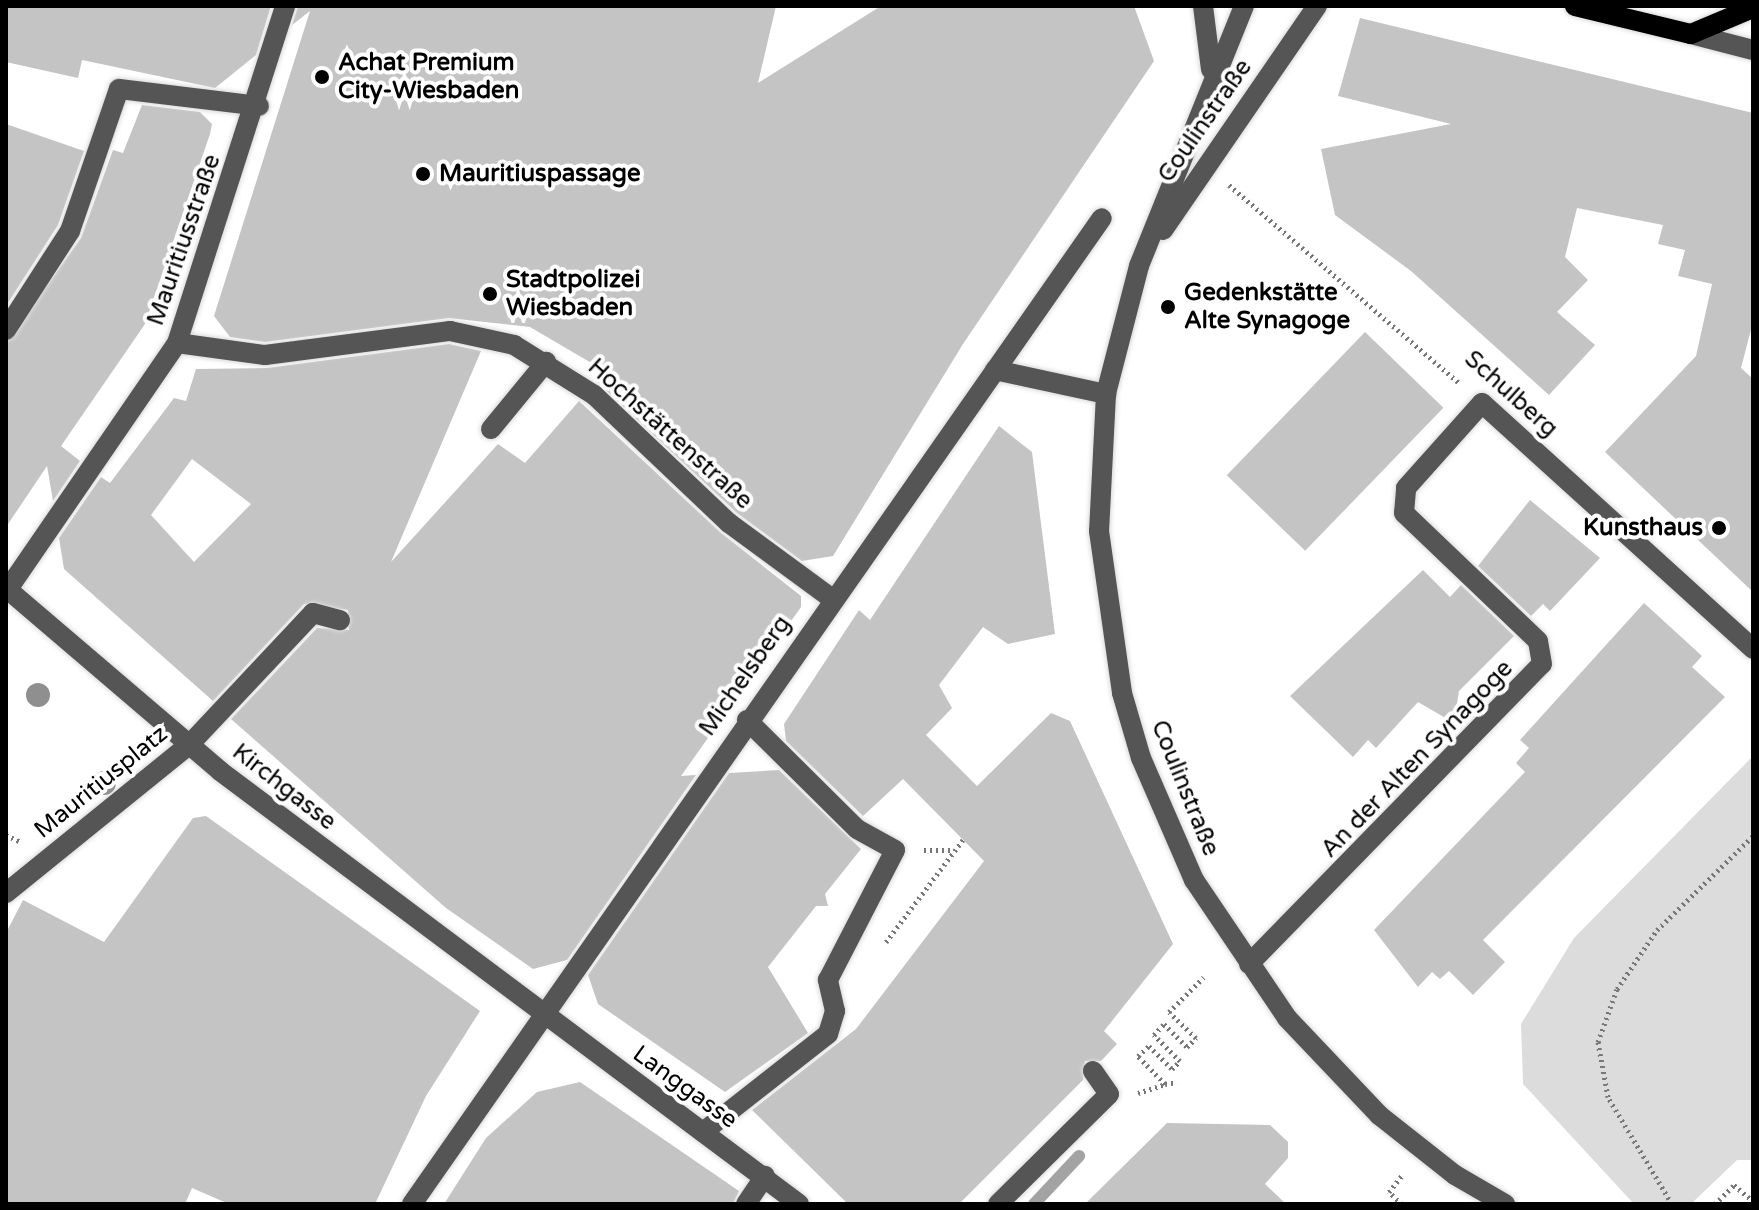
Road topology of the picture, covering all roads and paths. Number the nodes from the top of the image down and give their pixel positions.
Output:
1 (285, 6) edge
2 (1203, 6) edge
3 (1244, 6) edge
4 (1317, 6) edge
5 (1575, 6) edge
6 (1746, 10) edge
7 (1691, 34) junction
8 (1753, 50) edge
9 (1211, 72) junction
10 (259, 106) junction
11 (1229, 185) dead end
12 (1102, 218) dead end
13 (1139, 266) junction
14 (6, 330) edge
15 (177, 343) junction
16 (546, 362) junction
17 (995, 370) junction
18 (1106, 394) junction
19 (1482, 403) junction
20 (491, 429) dead end
21 (7, 589) edge
22 (831, 598) junction
23 (340, 620) dead end
24 (1753, 649) edge
25 (747, 720) junction
26 (189, 745) junction
27 (1753, 836) edge
28 (963, 840) dead end
29 (7, 891) edge
30 (882, 946) dead end
31 (1249, 964) junction
32 (1204, 977) dead end
33 (540, 1014) junction
34 (1093, 1071) dead end
35 (1177, 1082) dead end
36 (703, 1132) junction
37 (1403, 1173) dead end
38 (765, 1176) junction
39 (1753, 1201) edge
40 (412, 1204) edge
41 (746, 1204) edge
42 (799, 1204) edge
43 (998, 1204) edge
44 (1402, 1204) edge
45 (1505, 1204) edge
46 (1672, 1204) edge
47 (1715, 1204) edge

1 - 10 street, Mauritiusstraße
2 - 9 street
3 - 9 street, Coulinstraße
4 - 13 street, Coulinstraße
5 - 7 main road
6 - 7 main road
7 - 8 street
9 - 13 street, Coulinstraße
10 - 14 street
10 - 15 street, Mauritiusstraße
11 - 19 path, Schulberg
12 - 17 street, Michelsberg
13 - 18 street, Coulinstraße
15 - 16 street, Hochstättenstraße
15 - 21 street, Mauritiusstraße
16 - 20 street
16 - 22 street, Hochstättenstraße
17 - 18 street
17 - 22 street, Michelsberg
18 - 31 street, Coulinstraße
19 - 24 street, Schulberg
19 - 31 street, An der Alten Synagoge
21 - 26 street, Kirchgasse
22 - 25 street, Michelsberg
23 - 26 street, Mauritiusplatz
25 - 33 street, Michelsberg
25 - 36 street
26 - 29 street, Mauritiusplatz
26 - 33 street, Kirchgasse
27 - 46 path
28 - 30 path
31 - 45 street, Coulinstraße
32 - 35 path
33 - 36 street, Langgasse
33 - 40 street, Michelsberg
34 - 43 street
36 - 38 street, Langgasse
37 - 44 path
38 - 41 street
38 - 42 street, Langgasse
39 - 47 path

